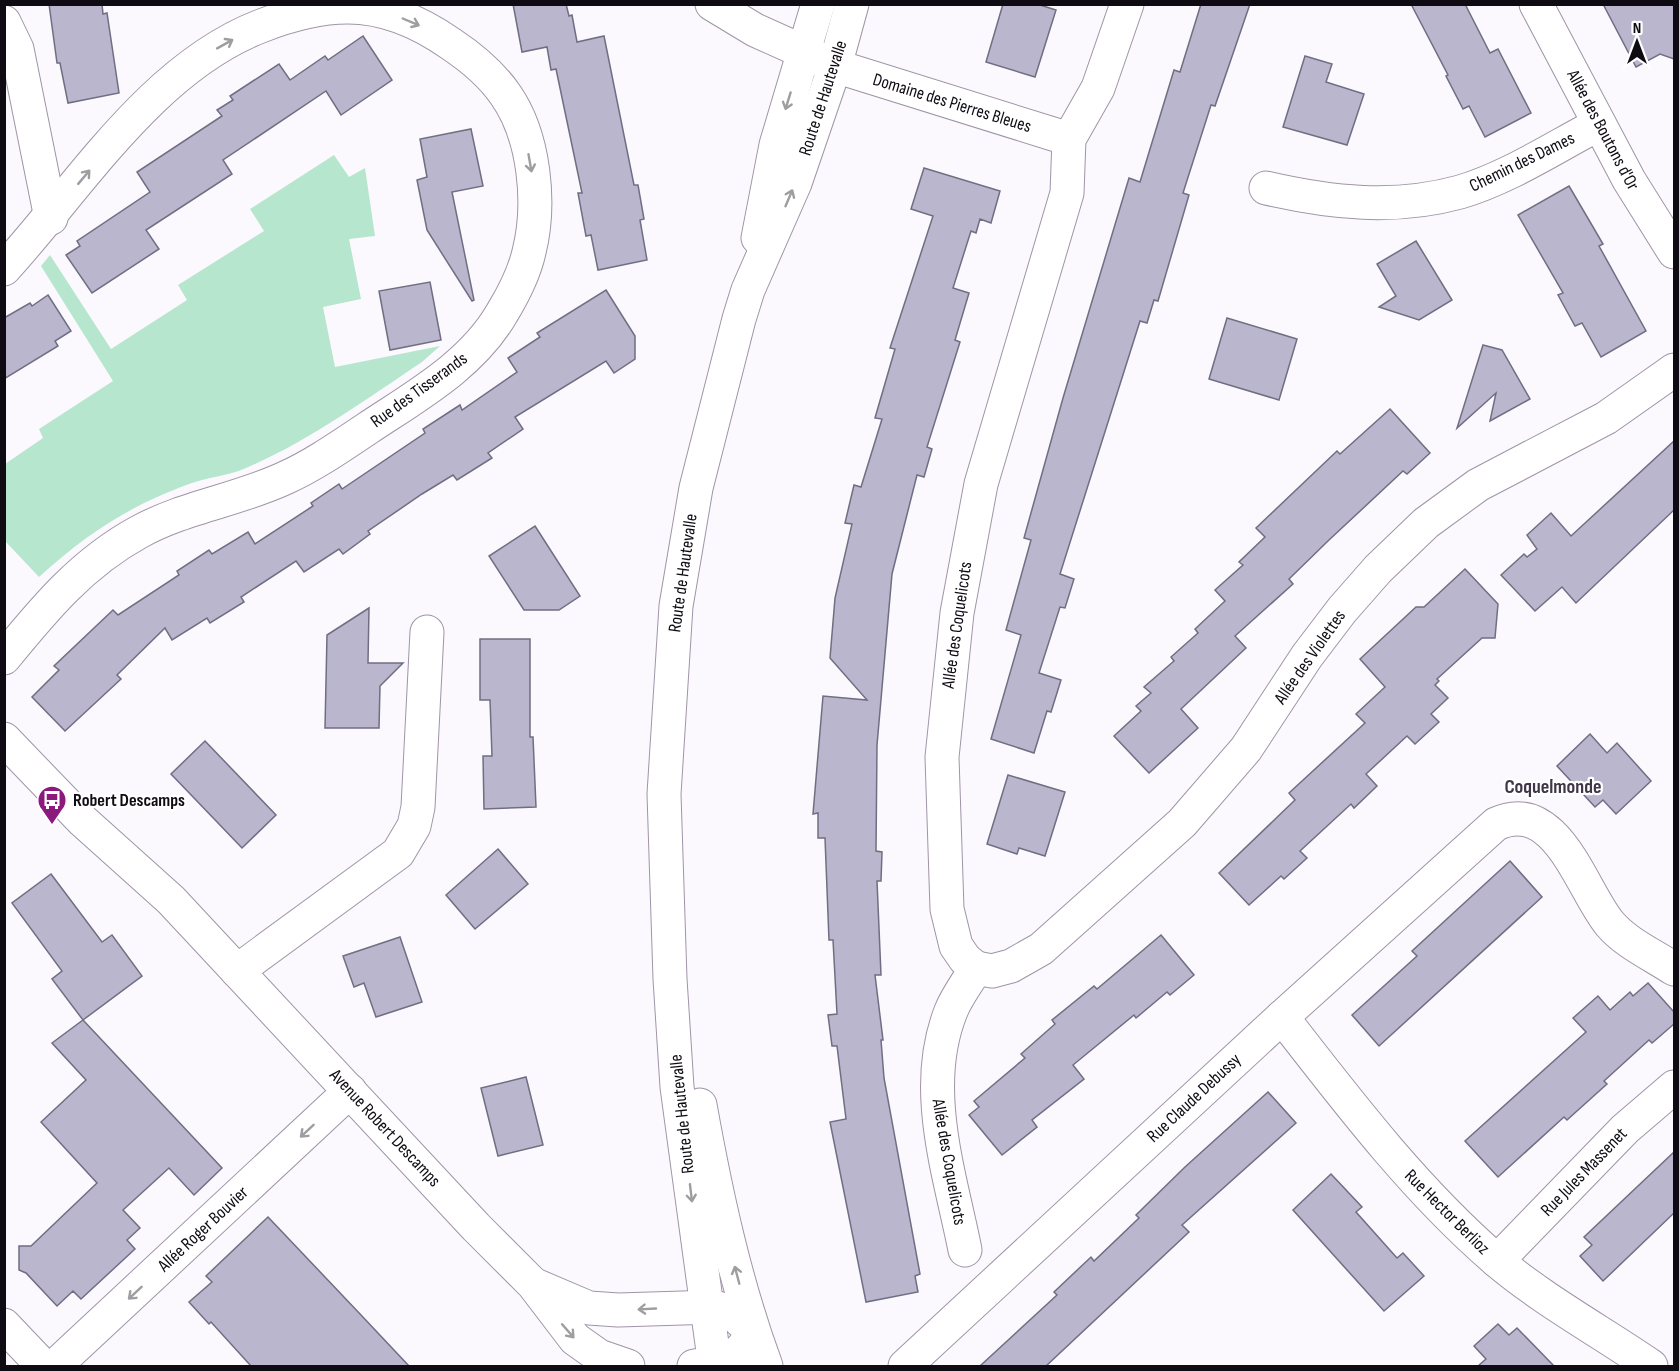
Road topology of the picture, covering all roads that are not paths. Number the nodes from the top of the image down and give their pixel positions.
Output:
1 (712, 4) edge
2 (818, 4) edge
3 (852, 4) edge
4 (1127, 4) edge
5 (1536, 4) edge
6 (374, 7) edge
7 (4, 22) edge
8 (804, 52) junction
9 (835, 66) junction
10 (1599, 124) junction
11 (1069, 139) junction
12 (1266, 188) dead end
13 (51, 218) junction
14 (1674, 252) edge
15 (4, 269) edge
16 (748, 290) junction
17 (1674, 370) edge
18 (427, 632) dead end
19 (4, 658) edge
20 (4, 739) edge
21 (664, 863) junction
22 (976, 968) junction
23 (1674, 969) edge
24 (237, 971) junction
25 (1282, 1017) junction
26 (1674, 1087) edge
27 (350, 1090) junction
28 (965, 1250) dead end
29 (1497, 1261) junction
30 (533, 1284) junction
31 (705, 1307) junction
32 (4, 1325) edge
33 (753, 1332) junction
34 (708, 1365) edge
35 (43, 1366) edge
36 (56, 1366) edge
37 (628, 1366) edge
38 (766, 1366) edge
39 (905, 1366) edge
40 (1651, 1366) edge

1 - 8 street, Domaine des Pierres Bleues
2 - 8 street, Route de Hautevalle
3 - 9 street, Route de Hautevalle
4 - 11 street, Allée des Coquelicots
5 - 10 street, Allée des Boutons d'Or
13 -> 6 street, Rue des Tisserands
6 -> 19 street, Rue des Tisserands
7 - 13 street
8 - 9 street, Domaine des Pierres Bleues
8 -> 16 street, Route de Hautevalle
9 - 11 street, Domaine des Pierres Bleues
16 -> 9 street, Route de Hautevalle
10 - 12 street, Chemin des Dames
10 - 14 street, Allée des Boutons d'Or
11 - 22 street, Allée des Coquelicots
13 - 15 street, Rue des Tisserands
16 - 21 street, Route de Hautevalle
17 - 22 street, Allée des Violettes
18 - 24 street
20 - 24 street, Avenue Robert Descamps
21 -> 31 street, Route de Hautevalle
33 -> 21 street, Route de Hautevalle
22 - 28 street, Allée des Coquelicots
23 - 25 street, Rue Claude Debussy
24 - 27 street, Avenue Robert Descamps
25 - 29 street, Rue Hector Berlioz
25 - 39 street, Rue Claude Debussy
26 - 29 street, Rue Jules Massenet
27 - 30 street, Avenue Robert Descamps
27 -> 36 street, Allée Roger Bouvier
29 - 40 street, Rue Hector Berlioz
31 -> 30 street, Avenue Robert Descamps
30 -> 37 street, Avenue Robert Descamps
31 - 33 street, Avenue Robert Descamps
31 - 34 street, Route de Hautevalle
32 - 35 street
33 - 34 street
33 - 38 street, Avenue Robert Descamps

